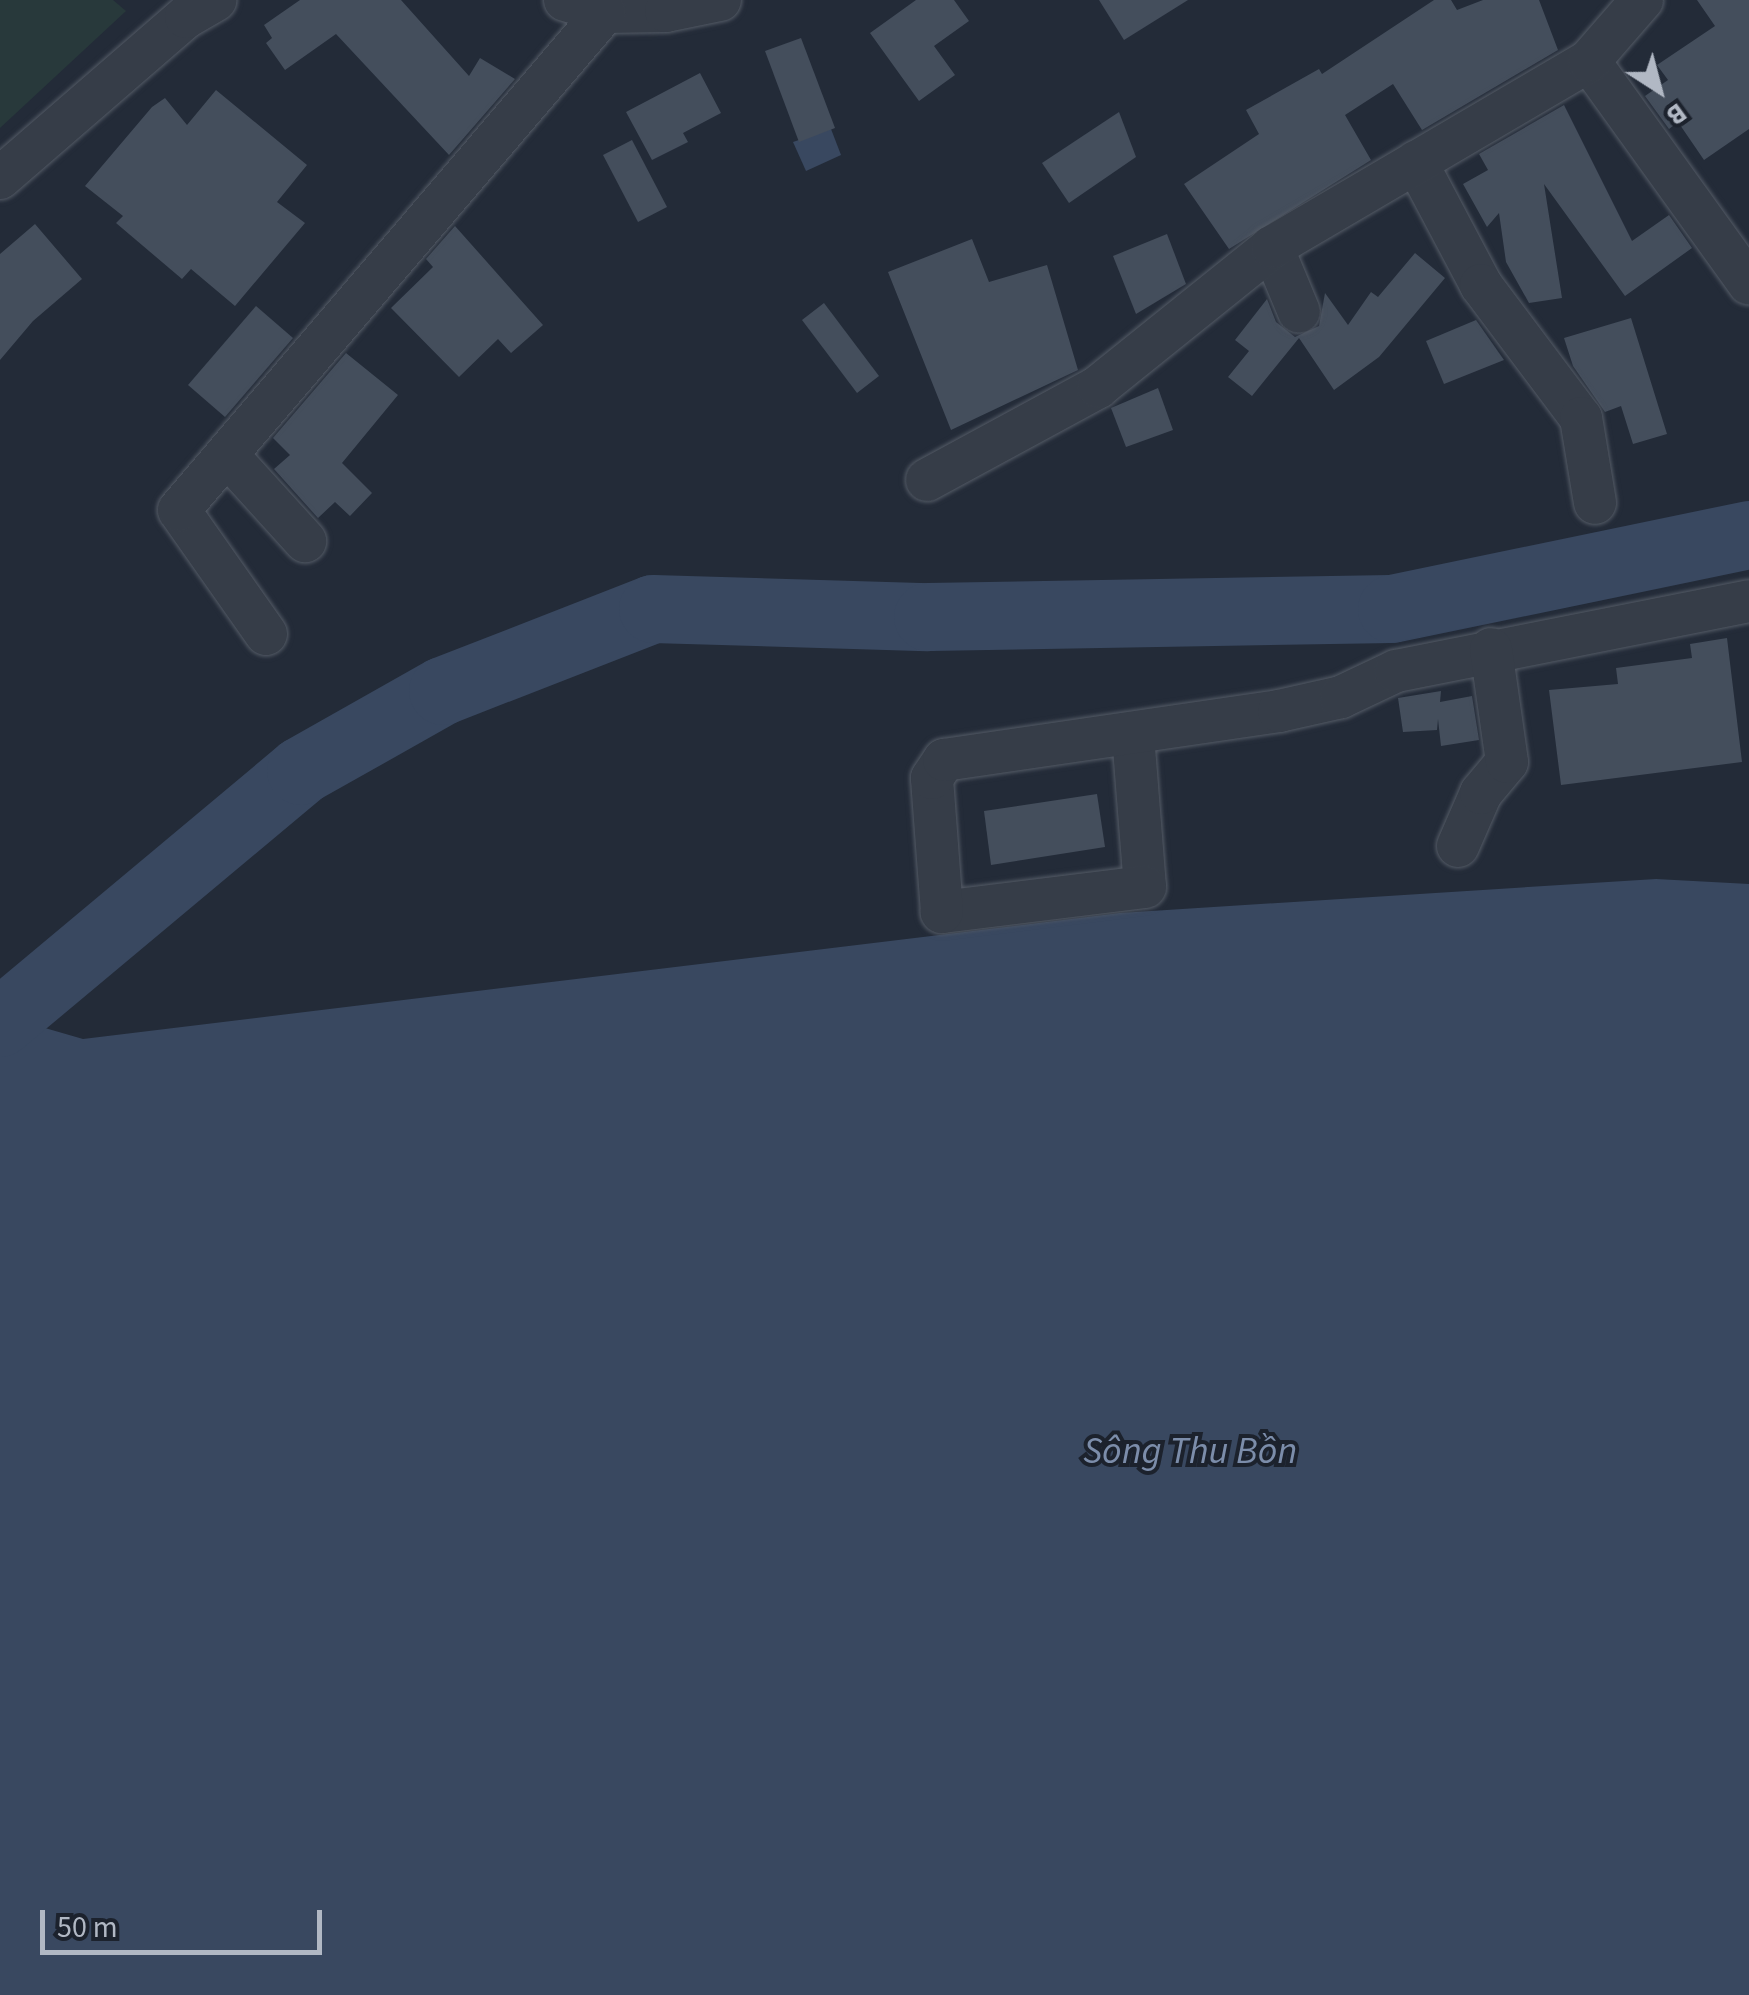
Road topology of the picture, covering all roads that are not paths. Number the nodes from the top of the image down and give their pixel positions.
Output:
1 (720, 0) edge
2 (1642, 0) edge
3 (189, 6) edge
4 (584, 6) edge
5 (1589, 60) junction
6 (1416, 162) junction
7 (0, 178) edge
8 (1272, 246) junction
9 (1749, 284) edge
10 (1298, 312) dead end
11 (228, 456) junction
12 (927, 480) dead end
13 (1595, 503) dead end
14 (305, 541) dead end
15 (1749, 601) edge
16 (266, 634) dead end
17 (1491, 649) junction
18 (1132, 735) junction
19 (1458, 846) dead end

1 - 4 street
2 - 5 street
3 - 7 street
4 - 11 street
5 - 6 street
5 - 9 street
6 - 8 street
6 - 13 street
8 - 10 street
8 - 12 street
11 - 14 street
11 - 16 street
15 - 17 street
17 - 18 street
17 - 19 street
18 - 18 street

